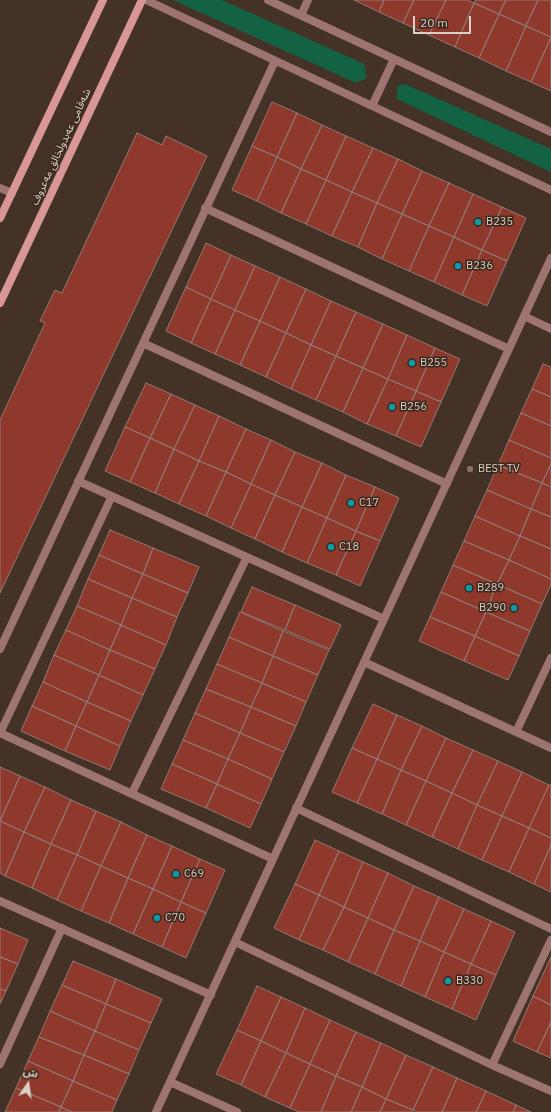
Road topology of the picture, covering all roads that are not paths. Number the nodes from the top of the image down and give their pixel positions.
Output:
1 (103, 0) edge
2 (142, 0) edge
3 (146, 0) edge
4 (268, 0) edge
5 (308, 0) edge
6 (301, 15) junction
7 (394, 59) junction
8 (275, 61) junction
9 (372, 106) junction
10 (551, 132) edge
11 (0, 188) edge
12 (551, 190) edge
13 (12, 193) junction
14 (205, 208) junction
15 (0, 218) edge
16 (551, 258) edge
17 (0, 303) edge
18 (524, 316) junction
19 (551, 329) edge
20 (143, 342) junction
21 (509, 349) junction
22 (78, 481) junction
23 (447, 484) junction
24 (112, 496) junction
25 (247, 557) junction
26 (384, 618) junction
27 (0, 649) edge
28 (551, 658) edge
29 (364, 662) junction
30 (516, 732) junction
31 (0, 733) edge
32 (551, 748) edge
33 (132, 793) junction
34 (296, 808) junction
35 (274, 858) junction
36 (0, 901) edge
37 (62, 928) junction
38 (551, 930) edge
39 (551, 940) edge
40 (235, 942) junction
41 (211, 995) junction
42 (0, 1064) edge
43 (492, 1066) junction
44 (170, 1082) junction
45 (551, 1091) edge
46 (156, 1112) edge
47 (237, 1112) edge

1 - 13 main road
2 - 17 main road, شەقامی عەبدولخالق مەعروف
3 - 8 street
4 - 6 street
5 - 6 street
6 - 7 street
7 - 9 street
7 - 10 street
8 - 9 street
8 - 14 street
9 - 12 street
11 - 13 street
13 - 15 main road
14 - 20 street
14 - 21 street
16 - 18 street
18 - 19 street
18 - 21 street
20 - 22 street
20 - 23 street
21 - 23 street
22 - 24 street
22 - 27 street
23 - 26 street
24 - 25 street
24 - 31 street
25 - 26 street
25 - 33 street
26 - 29 street
28 - 30 street
29 - 30 street
29 - 34 street
30 - 32 street
31 - 33 street
33 - 35 street
34 - 35 street
34 - 38 street
35 - 40 street
36 - 37 street
37 - 41 street
37 - 42 street
39 - 43 street
40 - 41 street
40 - 43 street
41 - 44 street
43 - 45 street
44 - 46 street
44 - 47 street

